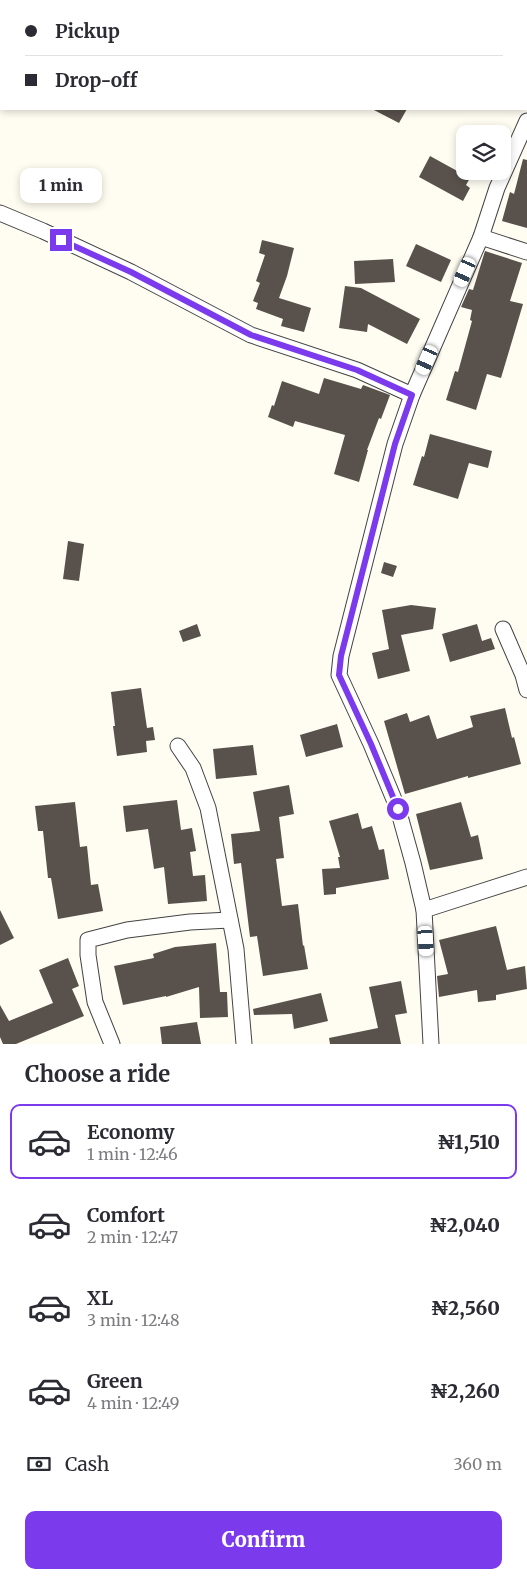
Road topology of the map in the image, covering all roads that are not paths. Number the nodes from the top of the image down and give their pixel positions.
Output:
1 (527, 121) edge
2 (0, 213) edge
3 (481, 237) junction
4 (527, 252) edge
5 (412, 395) junction
6 (503, 628) dead end
7 (527, 690) edge
8 (178, 746) dead end
9 (527, 877) edge
10 (424, 910) junction
11 (230, 920) junction
12 (112, 1044) edge
13 (244, 1044) edge
14 (431, 1044) edge

1 - 3 street
2 - 5 street
3 - 4 street
3 - 5 street
5 - 10 street
6 - 7 street
8 - 11 street
9 - 10 street
10 - 14 street
11 - 12 street
11 - 13 street

